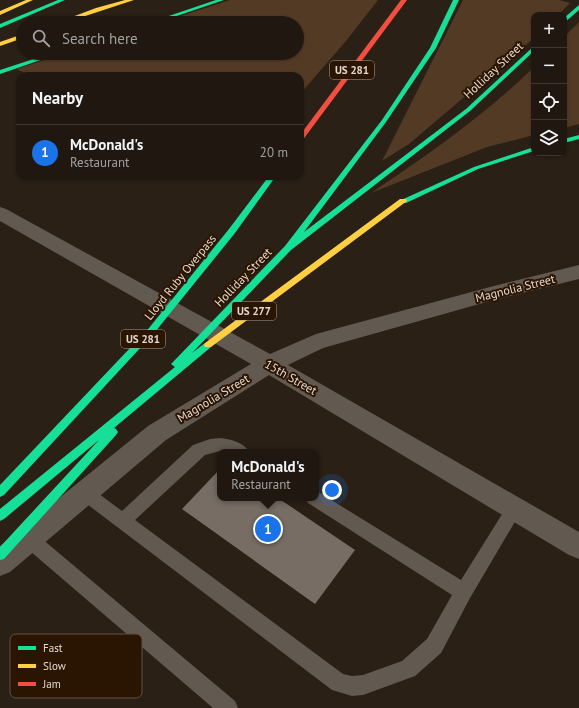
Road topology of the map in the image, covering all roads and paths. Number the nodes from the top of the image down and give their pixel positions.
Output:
1 (30, 0) edge
2 (62, 0) edge
3 (131, 0) edge
4 (221, 0) edge
5 (404, 0) edge
6 (456, 0) edge
7 (579, 7) edge
8 (0, 13) edge
9 (24, 16) edge
10 (78, 16) edge
11 (172, 16) edge
12 (567, 17) edge
13 (16, 19) edge
14 (0, 26) edge
15 (16, 38) edge
16 (0, 44) edge
17 (531, 51) edge
18 (37, 60) edge
19 (0, 72) edge
20 (304, 135) edge
21 (579, 137) edge
22 (567, 140) edge
23 (531, 150) edge
24 (270, 180) edge
25 (0, 213) edge
26 (288, 248) junction
27 (579, 272) edge
28 (209, 329) junction
29 (269, 364) junction
30 (236, 449) edge
31 (0, 492) edge
32 (85, 493) junction
33 (319, 501) edge
34 (515, 508) junction
35 (0, 516) edge
36 (122, 521) junction
37 (29, 539) junction
38 (579, 546) edge
39 (0, 555) edge
40 (0, 563) edge
41 (464, 592) junction
42 (141, 634) edge
43 (142, 635) edge
44 (228, 708) edge

1 - 8 main road
2 - 9 main road
3 - 10 main road
4 - 11 main road
5 - 20 main road, US 281
6 - 26 main road
7 - 12 main road
13 - 14 main road
15 - 16 main road
17 - 26 main road, Holliday Street
18 - 19 main road
21 - 22 main road
23 - 35 main road, US 277
24 - 31 main road, Lloyd Ruby Overpass / US 281
25 - 28 street, 15th Street
26 - 28 main road, Holliday Street
27 - 29 street, Magnolia Street
28 - 29 street, 15th Street
28 - 39 main road, Holliday Street
29 - 32 street, Magnolia Street
29 - 34 street, 15th Street
30 - 36 lane
32 - 36 lane
32 - 37 street, Magnolia Street
33 - 41 lane
34 - 38 street, 15th Street
34 - 41 lane
36 - 41 lane
37 - 40 street, Magnolia Street
37 - 42 lane
43 - 44 lane

